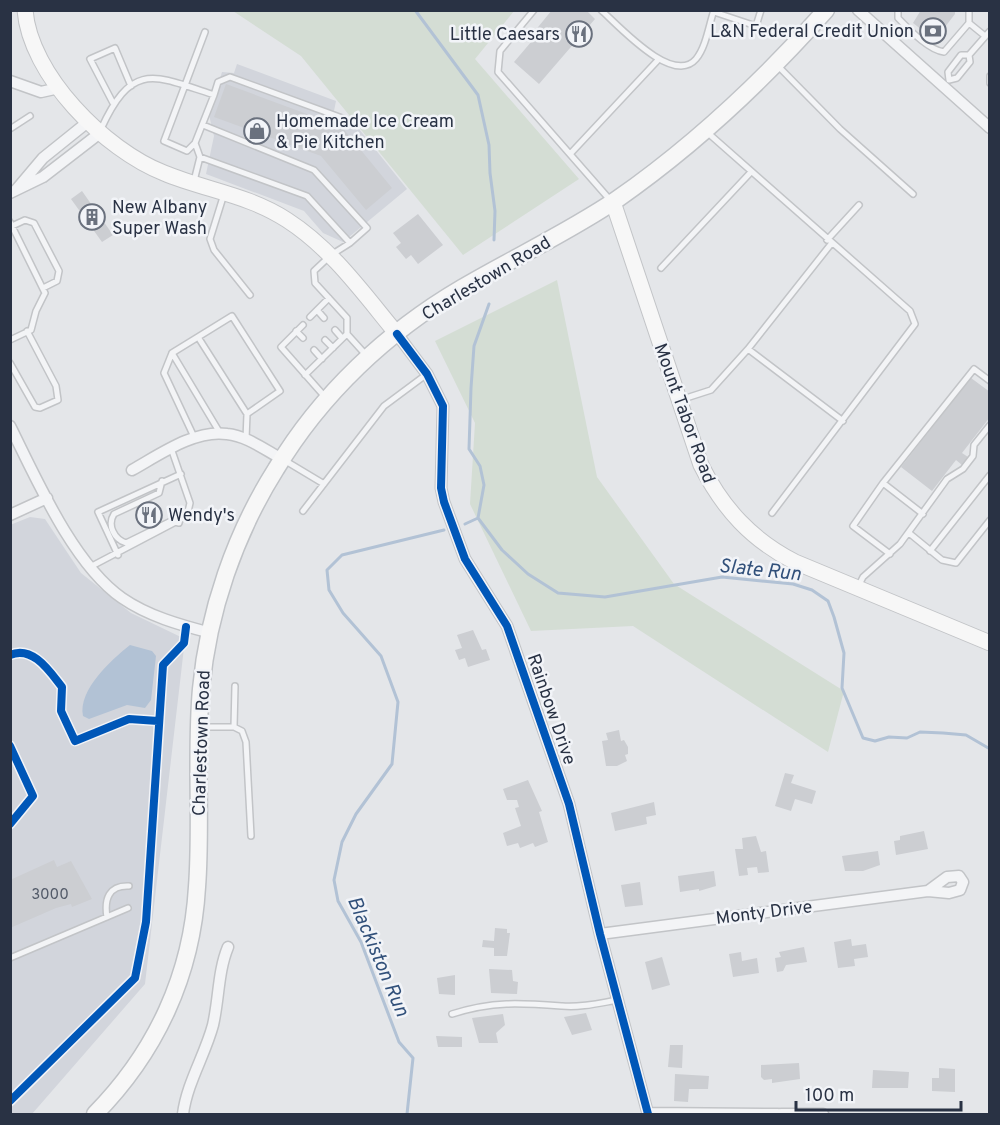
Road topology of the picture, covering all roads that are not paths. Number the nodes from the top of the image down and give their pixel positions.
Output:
1 (25, 10) edge
2 (534, 10) edge
3 (601, 10) edge
4 (761, 10) edge
5 (826, 10) edge
6 (858, 10) edge
7 (898, 10) edge
8 (969, 10) edge
9 (714, 11) edge
10 (969, 23) junction
11 (990, 31) edge
12 (205, 32) dead end
13 (985, 36) junction
14 (969, 55) junction
15 (658, 60) junction
16 (777, 65) junction
17 (990, 76) edge
18 (10, 81) edge
19 (946, 83) junction
20 (990, 83) edge
21 (184, 85) junction
22 (131, 86) junction
23 (59, 88) junction
24 (214, 95) junction
25 (113, 103) junction
26 (30, 116) dead end
27 (345, 119) dead end
28 (203, 125) junction
29 (94, 127) junction
30 (990, 128) edge
31 (10, 129) edge
32 (706, 132) junction
33 (195, 143) junction
34 (571, 153) junction
35 (200, 157) junction
36 (751, 172) junction
37 (193, 183) junction
38 (12, 189) edge
39 (224, 192) junction
40 (913, 194) dead end
41 (613, 202) junction
42 (859, 205) dead end
43 (11, 224) edge
44 (829, 242) junction
45 (350, 243) junction
46 (331, 255) junction
47 (661, 268) dead end
48 (43, 288) junction
49 (250, 295) dead end
50 (329, 298) junction
51 (317, 310) junction
52 (310, 317) dead end
53 (324, 318) dead end
54 (303, 325) dead end
55 (335, 330) dead end
56 (27, 331) junction
57 (296, 331) junction
58 (397, 334) junction
59 (345, 336) junction
60 (198, 337) junction
61 (303, 338) dead end
62 (10, 340) edge
63 (325, 340) dead end
64 (333, 348) junction
65 (748, 349) junction
66 (314, 350) dead end
67 (172, 353) junction
68 (368, 357) junction
69 (321, 358) junction
70 (10, 363) edge
71 (426, 374) junction
72 (305, 375) junction
73 (990, 381) edge
74 (327, 399) junction
75 (677, 400) junction
76 (247, 414) junction
77 (843, 421) junction
78 (990, 425) edge
79 (10, 426) edge
80 (220, 433) junction
81 (195, 439) junction
82 (246, 439) junction
83 (171, 448) junction
84 (282, 459) junction
85 (132, 470) dead end
86 (181, 474) junction
87 (990, 475) edge
88 (162, 482) junction
89 (883, 483) junction
90 (324, 484) junction
91 (47, 498) junction
92 (303, 511) dead end
93 (772, 513) dead end
94 (923, 514) junction
95 (10, 515) edge
96 (990, 520) edge
97 (179, 523) junction
98 (909, 533) junction
99 (930, 551) junction
100 (890, 554) junction
101 (118, 555) junction
102 (89, 568) junction
103 (857, 589) junction
104 (211, 633) junction
105 (990, 643) edge
106 (235, 686) dead end
107 (199, 727) junction
108 (234, 727) junction
109 (251, 836) dead end
110 (129, 885) dead end
111 (928, 891) dead end
112 (128, 908) dead end
113 (107, 917) junction
114 (600, 934) junction
115 (228, 947) dead end
116 (10, 958) edge
117 (618, 1000) junction
118 (452, 1014) dead end
119 (95, 1114) edge
120 (183, 1114) edge
121 (648, 1114) edge
122 (779, 1114) edge
123 (823, 1114) edge

1 - 23 street
2 - 34 lane
3 - 15 lane
4 - 9 lane
5 - 16 main road, Charlestown Road
6 - 19 street
7 - 10 lane
8 - 10 lane
9 - 15 lane
10 - 13 lane
11 - 13 lane
12 - 21 lane
13 - 14 lane
14 - 19 lane
14 - 19 lane
15 - 34 lane
16 - 32 main road, Charlestown Road
16 - 40 lane
17 - 20 lane
18 - 23 street
19 - 30 street
21 - 22 lane
21 - 24 lane
21 - 33 lane
22 - 25 lane
22 - 25 lane
23 - 29 street
24 - 27 lane
24 - 28 lane
25 - 29 lane
26 - 31 lane
28 - 33 lane
28 - 45 lane
29 - 37 street
29 - 38 street
32 - 36 lane
32 - 41 main road, Charlestown Road
33 - 35 lane
34 - 41 lane
35 - 37 lane
35 - 45 lane
36 - 44 lane
36 - 47 lane
37 - 39 street
39 - 46 street
39 - 49 lane
41 - 58 main road, Charlestown Road
41 - 75 street, Mount Tabor Road
42 - 44 lane
43 - 48 lane
43 - 48 lane
44 - 65 lane
44 - 77 lane
45 - 46 lane
46 - 50 lane
46 - 58 street
48 - 56 lane
50 - 51 lane
50 - 59 lane
51 - 52 lane
51 - 53 lane
54 - 57 lane
55 - 59 lane
56 - 62 lane
56 - 70 lane
57 - 61 lane
57 - 72 lane
58 - 68 main road, Charlestown Road
58 - 71 street, Rainbow Drive
59 - 64 lane
59 - 68 lane
60 - 67 lane
60 - 76 lane
60 - 76 lane
63 - 64 lane
64 - 69 lane
65 - 75 lane
65 - 77 lane
66 - 69 lane
67 - 80 lane
67 - 81 lane
68 - 74 main road, Charlestown Road
69 - 72 lane
71 - 90 lane
71 - 114 street, Rainbow Drive
72 - 74 lane
73 - 89 lane
74 - 84 main road, Charlestown Road
75 - 103 street, Mount Tabor Road
76 - 82 lane
77 - 93 lane
78 - 94 lane
79 - 91 street
80 - 81 street
80 - 82 street
81 - 83 street
82 - 84 street
83 - 85 street
83 - 86 lane
84 - 90 lane
84 - 104 main road, Charlestown Road
86 - 88 lane
86 - 97 lane
87 - 99 lane
88 - 97 lane
88 - 101 lane
89 - 94 lane
89 - 100 lane
90 - 92 lane
91 - 95 street
91 - 102 street
94 - 98 lane
96 - 99 lane
97 - 101 lane
98 - 99 lane
98 - 100 lane
100 - 103 lane
101 - 102 lane
102 - 104 street
103 - 105 street, Mount Tabor Road
104 - 107 main road, Charlestown Road
106 - 108 lane
107 - 108 lane
107 - 119 main road, Charlestown Road
108 - 109 lane
110 - 113 lane
111 - 114 street, Monty Drive
112 - 113 lane
113 - 116 lane
114 - 117 street, Rainbow Drive
115 - 120 street
117 - 118 lane
117 - 121 street, Rainbow Drive
121 - 122 street
122 - 123 street

